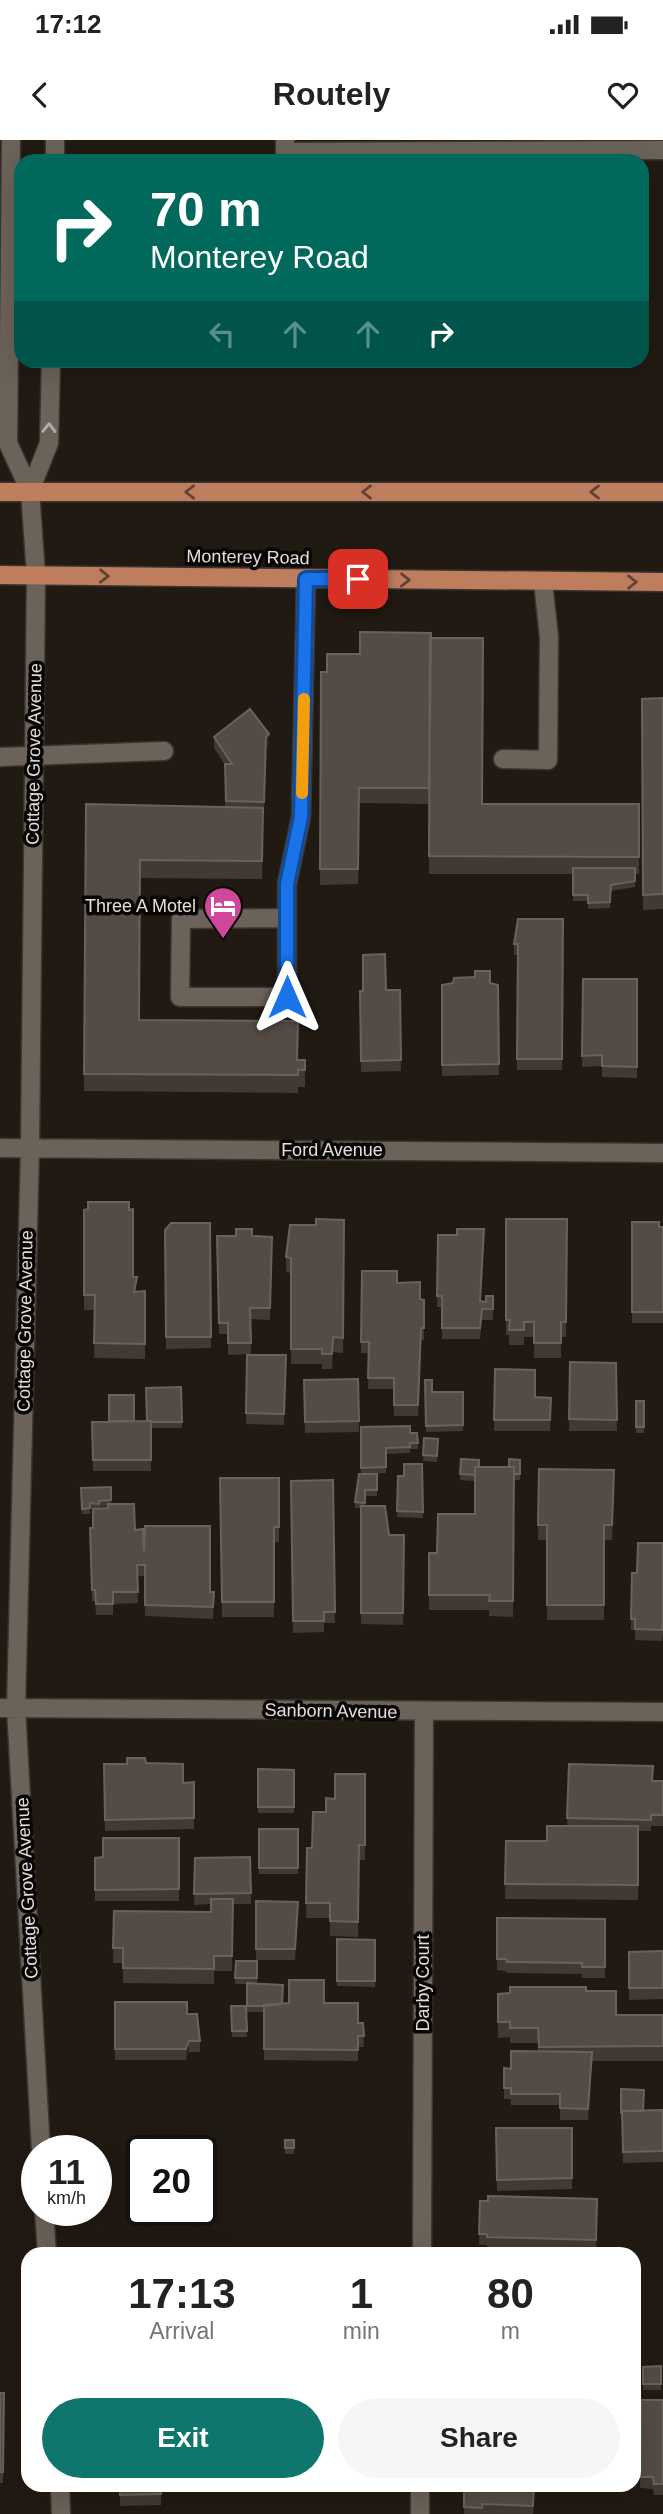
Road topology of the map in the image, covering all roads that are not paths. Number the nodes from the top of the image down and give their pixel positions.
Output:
1 (12, 140) edge
2 (285, 140) edge
3 (663, 150) edge
4 (51, 368) edge
5 (30, 491) junction
6 (0, 492) edge
7 (663, 492) edge
8 (0, 575) edge
9 (36, 575) junction
10 (306, 579) junction
11 (543, 582) junction
12 (663, 582) edge
13 (164, 751) dead end
14 (34, 756) junction
15 (0, 757) edge
16 (503, 759) dead end
17 (287, 918) junction
18 (0, 1148) edge
19 (30, 1148) junction
20 (663, 1153) edge
21 (8, 1708) edge
22 (424, 1712) junction
23 (663, 1713) edge
24 (40, 2135) edge
25 (45, 2226) edge
26 (47, 2247) edge
27 (422, 2247) edge
28 (60, 2492) edge
29 (420, 2492) edge
30 (61, 2514) edge
31 (420, 2514) edge

1 - 5 street
2 - 3 street
5 -> 4 street
5 - 6 main road
7 -> 5 main road
5 - 9 street, Cottage Grove Avenue
8 - 9 main road, Monterey Road
9 -> 10 main road, Monterey Road
9 - 14 street, Cottage Grove Avenue
10 -> 11 main road, Monterey Road
10 - 17 street
11 -> 12 main road, Monterey Road
11 - 16 street
13 - 14 street
14 - 15 street
14 - 19 street, Cottage Grove Avenue
17 - 17 street
18 - 19 street, Ford Avenue
19 - 20 street, Ford Avenue
19 - 21 street, Cottage Grove Avenue
21 - 22 street, Sanborn Avenue
21 - 24 street, Cottage Grove Avenue
22 - 23 street, Sanborn Avenue
22 - 27 street, Darby Court
25 - 26 street
28 - 30 street
29 - 31 street

